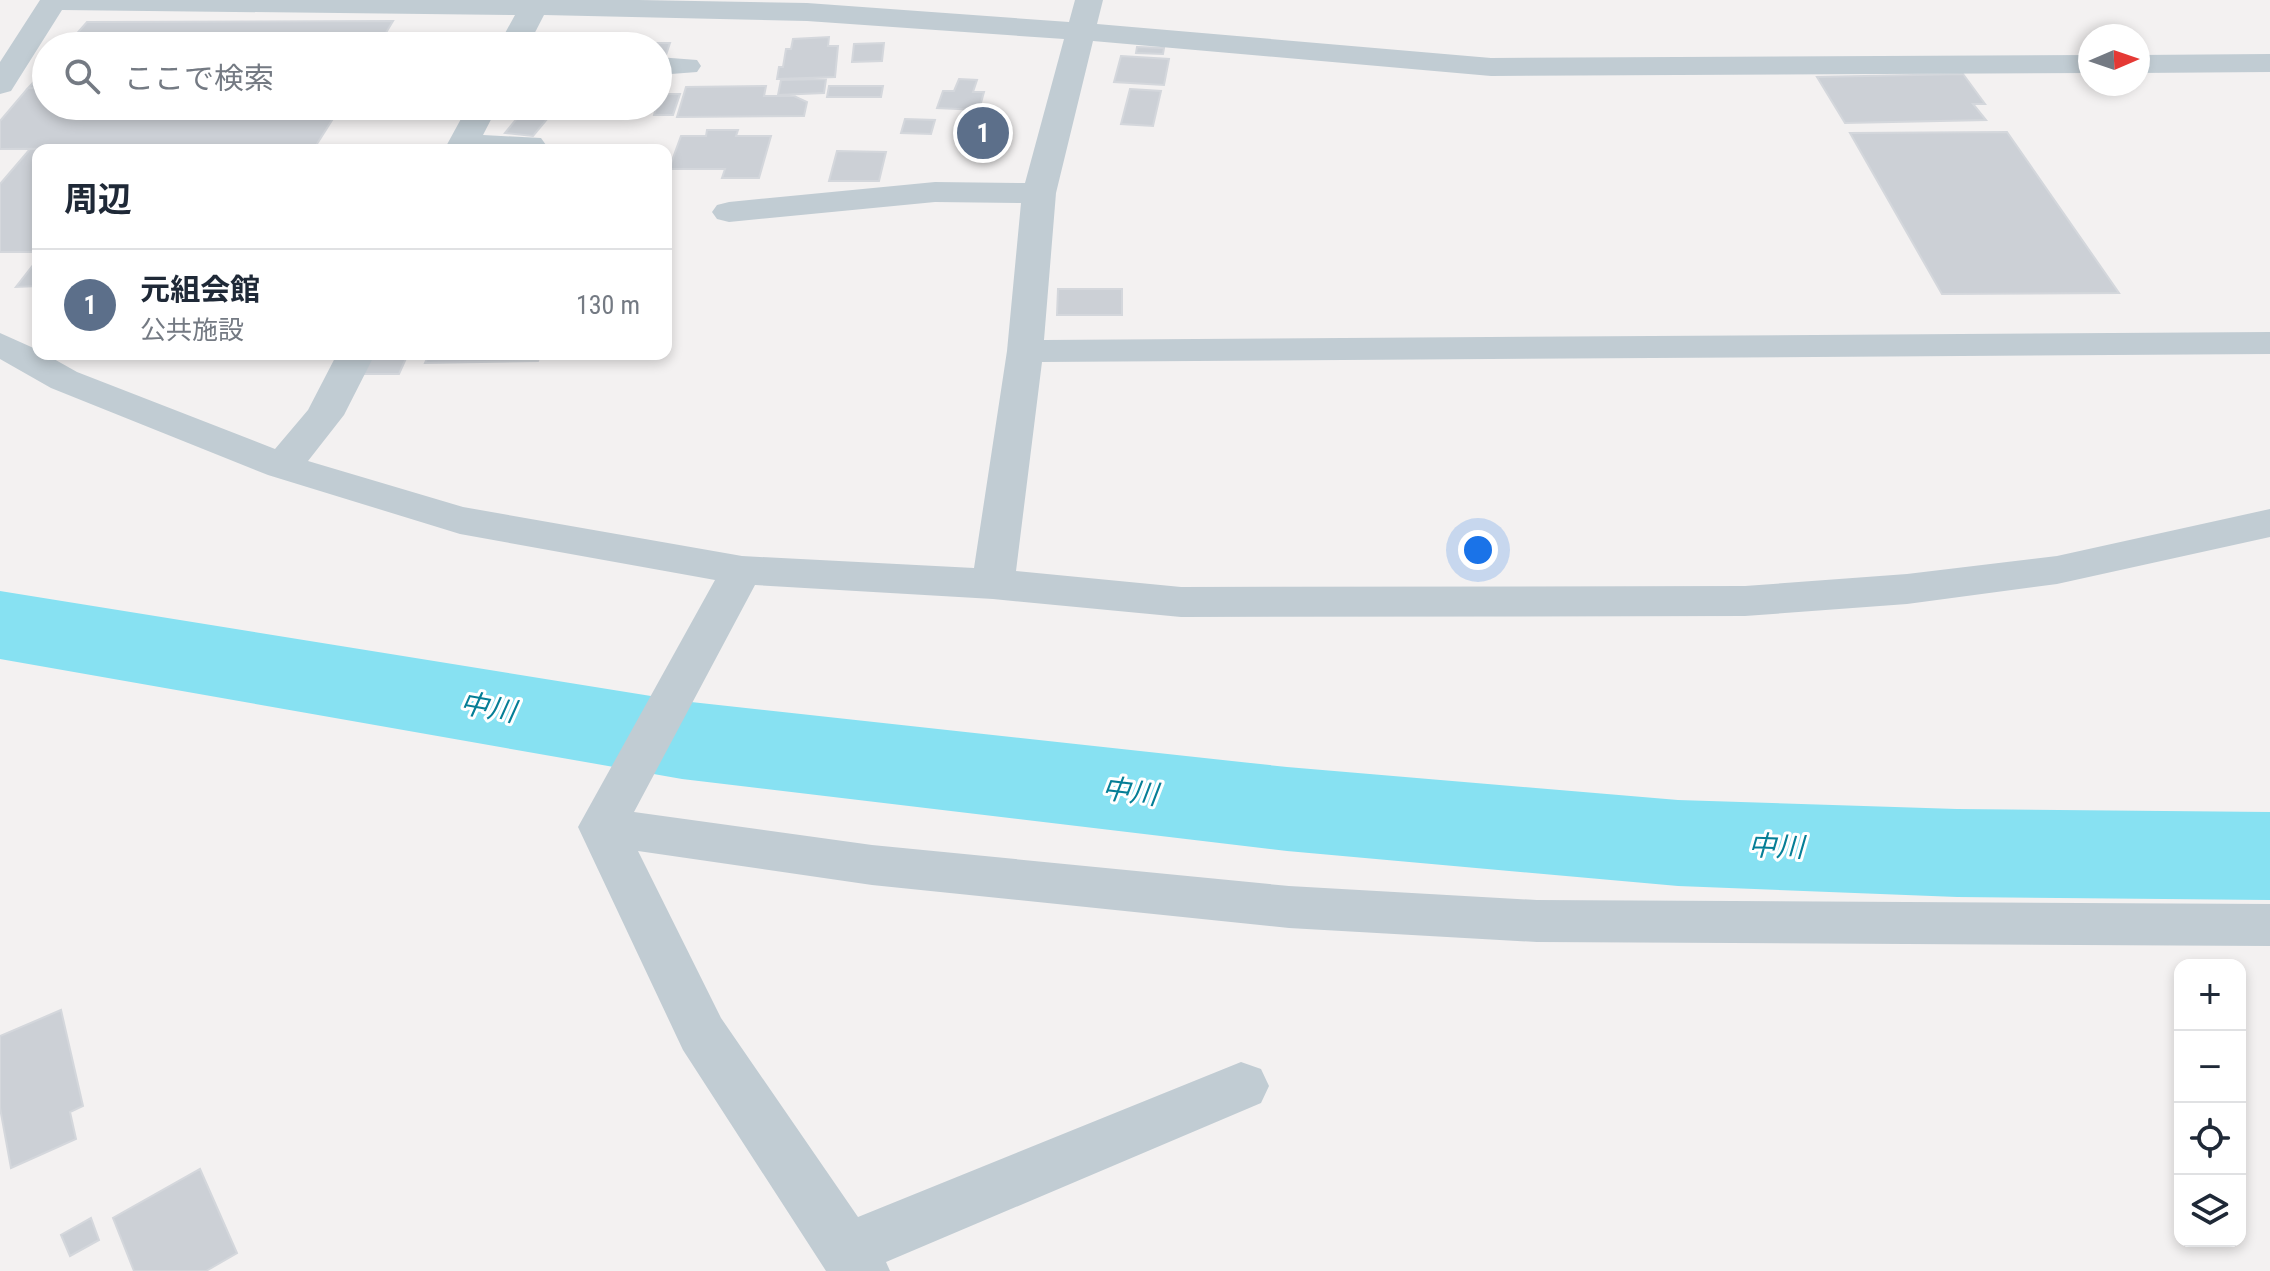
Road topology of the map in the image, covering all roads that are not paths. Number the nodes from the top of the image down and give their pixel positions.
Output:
1 (53, 1) edge
2 (322, 1) edge
3 (534, 6) junction
4 (1084, 15) edge
5 (33, 32) edge
6 (520, 32) edge
7 (32, 34) edge
8 (2270, 63) edge
9 (2078, 64) edge
10 (2150, 64) edge
11 (0, 85) edge
12 (476, 120) edge
13 (464, 144) edge
14 (1039, 193) junction
15 (729, 212) dead end
16 (2270, 343) edge
17 (0, 344) edge
18 (1025, 351) junction
19 (353, 360) edge
20 (282, 466) junction
21 (2270, 523) edge
22 (742, 570) junction
23 (993, 584) junction
24 (602, 827) junction
25 (2270, 925) edge
26 (1241, 1086) dead end
27 (854, 1261) edge

1 - 2 street
1 - 5 street
2 - 3 street
3 - 4 street
3 - 6 street
4 - 9 street
4 - 14 street
7 - 11 street
8 - 10 street
12 - 13 street
14 - 15 street
14 - 18 street
16 - 18 street
17 - 20 street
18 - 23 street
19 - 20 street
20 - 22 street
21 - 23 street
22 - 23 street
22 - 24 street
24 - 25 street
24 - 27 street
26 - 27 street

